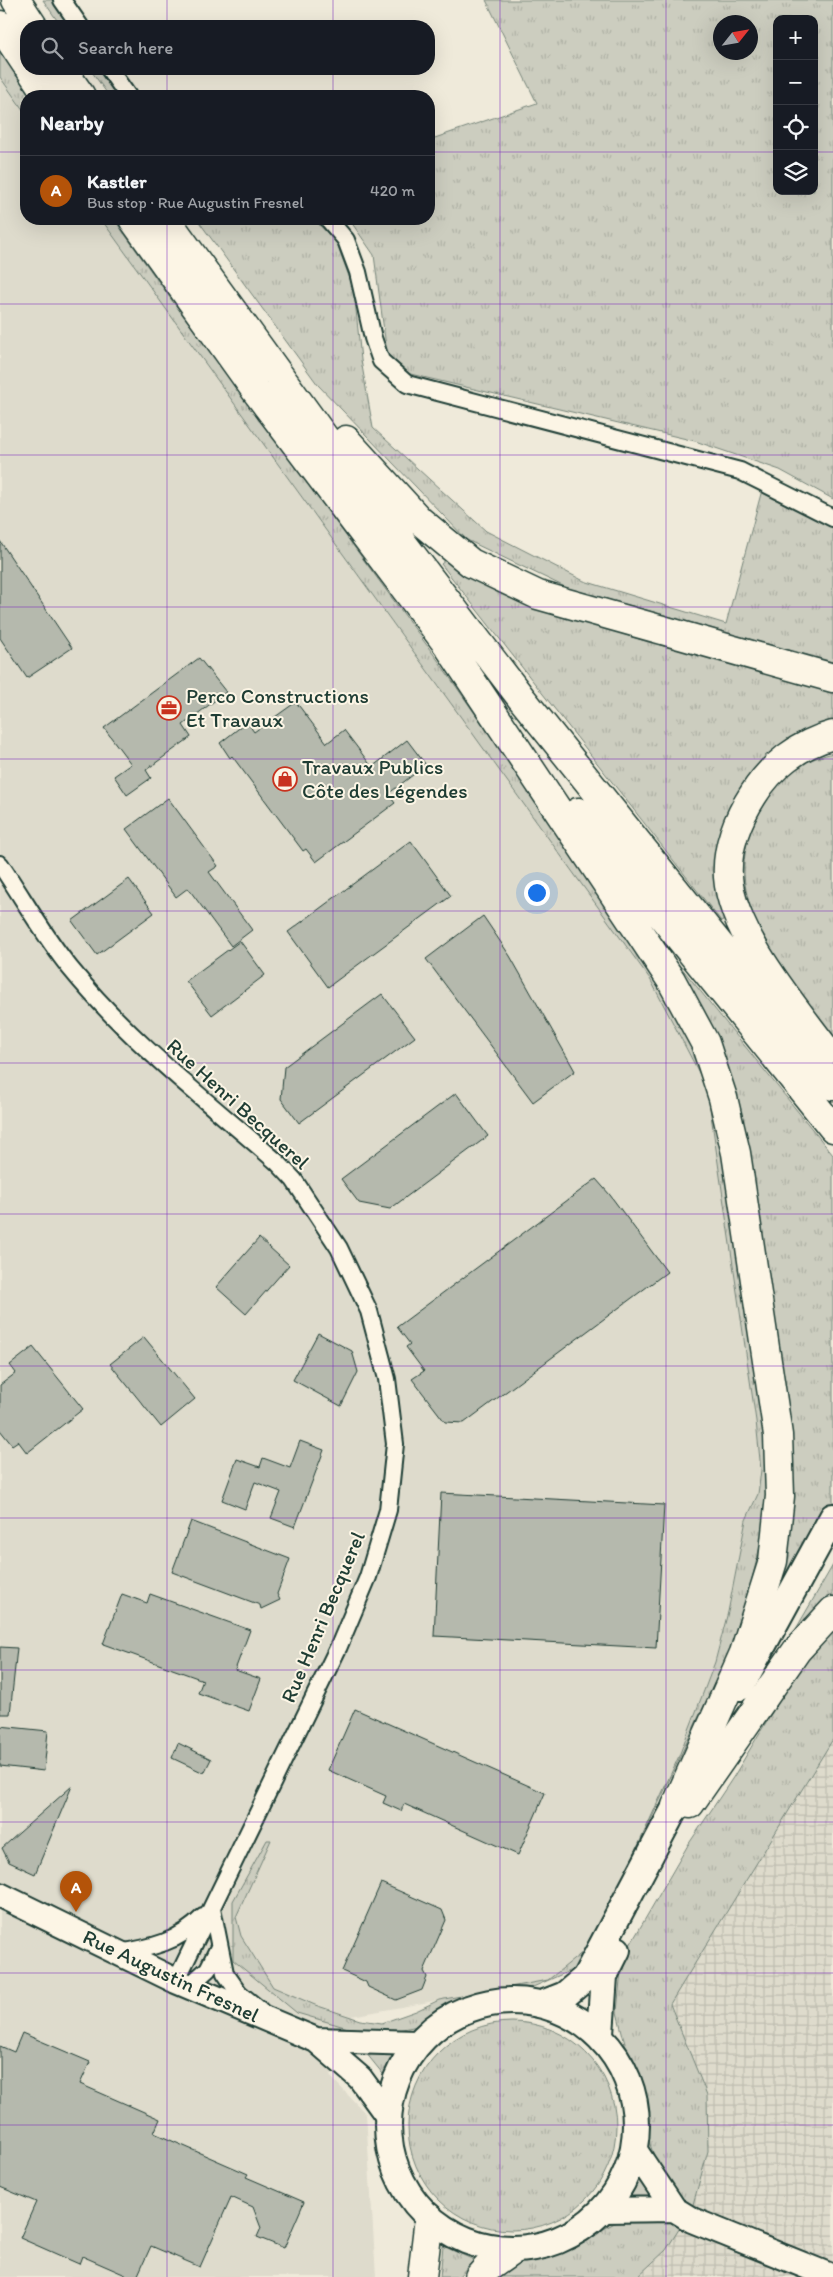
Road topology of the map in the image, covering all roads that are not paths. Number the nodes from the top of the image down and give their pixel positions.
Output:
1 (16, 0) edge
2 (62, 0) edge
3 (30, 20) edge
4 (76, 20) edge
5 (0, 25) edge
6 (20, 55) edge
7 (34, 75) edge
8 (66, 75) edge
9 (113, 75) edge
10 (44, 90) edge
11 (77, 90) edge
12 (124, 90) edge
13 (137, 225) edge
14 (170, 225) edge
15 (171, 225) edge
16 (333, 225) edge
17 (833, 518) edge
18 (445, 642) junction
19 (833, 678) edge
20 (833, 735) edge
21 (0, 864) edge
22 (833, 1059) edge
23 (833, 1086) edge
24 (833, 1128) edge
25 (833, 1517) edge
26 (833, 1544) edge
27 (833, 1611) edge
28 (680, 1809) junction
29 (0, 1895) edge
30 (212, 1908) junction
31 (219, 1947) junction
32 (118, 1953) junction
33 (182, 1984) junction
34 (542, 2004) junction
35 (278, 2025) junction
36 (600, 2034) junction
37 (316, 2040) junction
38 (418, 2043) junction
39 (387, 2115) junction
40 (634, 2149) junction
41 (674, 2208) junction
42 (604, 2210) junction
43 (429, 2218) junction
44 (513, 2250) junction
45 (422, 2277) edge
46 (479, 2277) edge
47 (833, 2277) edge

1 - 3 highway
2 - 4 street
5 - 6 highway
7 - 10 highway
8 - 11 highway
9 - 12 street
13 - 18 highway
14 - 23 highway
15 - 19 highway
16 - 17 street
18 - 24 highway
18 - 28 highway
20 - 22 highway
21 - 30 street, Rue Henri Becquerel
25 - 28 main road
26 - 28 main road
27 - 28 highway
28 - 34 main road
28 - 36 main road
29 - 32 street, Rue Augustin Fresnel
30 - 31 street
30 - 32 street, Rue Henri Becquerel
30 - 33 street, Rue Henri Becquerel
31 - 33 street
31 - 35 street
32 - 33 street, Rue Augustin Fresnel
33 - 35 street, Rue Augustin Fresnel
34 - 36 main road
34 - 38 main road
35 - 37 street, Rue Augustin Fresnel
36 - 40 main road
37 - 38 street
37 - 39 street
38 - 39 main road
39 - 43 main road
40 - 41 street
40 - 42 main road
41 - 42 street
41 - 47 street
42 - 44 main road
43 - 44 main road
43 - 45 highway
44 - 46 highway

